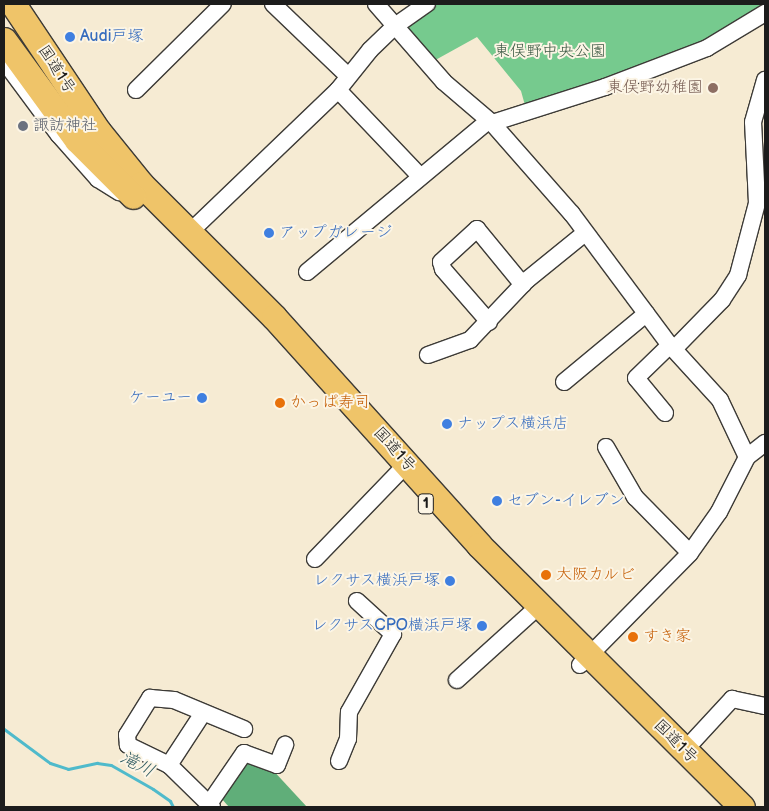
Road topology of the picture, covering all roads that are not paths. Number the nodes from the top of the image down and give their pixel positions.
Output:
1 (223, 4) edge
2 (273, 4) edge
3 (376, 4) edge
4 (428, 4) edge
5 (15, 7) edge
6 (765, 13) edge
7 (395, 26) junction
8 (4, 40) edge
9 (4, 61) edge
10 (348, 76) junction
11 (765, 80) edge
12 (136, 90) dead end
13 (338, 90) junction
14 (490, 122) junction
15 (419, 175) junction
16 (133, 196) junction
17 (190, 232) junction
18 (585, 233) junction
19 (307, 272) dead end
20 (522, 285) junction
21 (646, 314) junction
22 (489, 322) junction
23 (672, 347) junction
24 (428, 355) dead end
25 (564, 382) dead end
26 (665, 413) dead end
27 (765, 443) edge
28 (606, 447) dead end
29 (747, 457) junction
30 (398, 473) junction
31 (690, 553) junction
32 (315, 559) dead end
33 (357, 601) dead end
34 (530, 614) junction
35 (584, 661) junction
36 (457, 680) dead end
37 (765, 706) edge
38 (203, 713) junction
39 (244, 729) dead end
40 (285, 745) dead end
41 (684, 751) junction
42 (339, 761) dead end
43 (169, 765) junction
44 (210, 805) edge
45 (725, 807) edge
46 (742, 807) edge

1 - 12 street
2 - 10 street
3 - 7 street
4 - 7 street
5 - 16 highway, 1
5 - 17 highway, 国道1号 / 1
6 - 14 street
7 - 10 street
7 - 14 street
8 - 16 highway, 国道1号 / 1
9 - 16 street
10 - 13 street
11 - 23 street
13 - 15 street
13 - 17 street
14 - 15 street
14 - 18 street
15 - 19 street
16 - 30 highway, 国道1号 / 1
17 - 35 highway, 国道1号 / 1
18 - 20 street
18 - 21 street
20 - 22 street
20 - 22 street
21 - 23 street
21 - 25 street
22 - 24 street
23 - 26 street
23 - 29 street
27 - 29 street
28 - 31 street
29 - 31 street
30 - 32 street
30 - 34 highway, 国道1号 / 1
31 - 35 street
33 - 42 street
34 - 35 highway, 国道1号 / 1
34 - 36 street
35 - 41 highway, 国道1号 / 1
35 - 45 highway, 国道1号 / 1
37 - 41 street
38 - 39 street
38 - 43 street
38 - 43 street
40 - 44 street
41 - 46 highway, 国道1号 / 1
43 - 44 street

